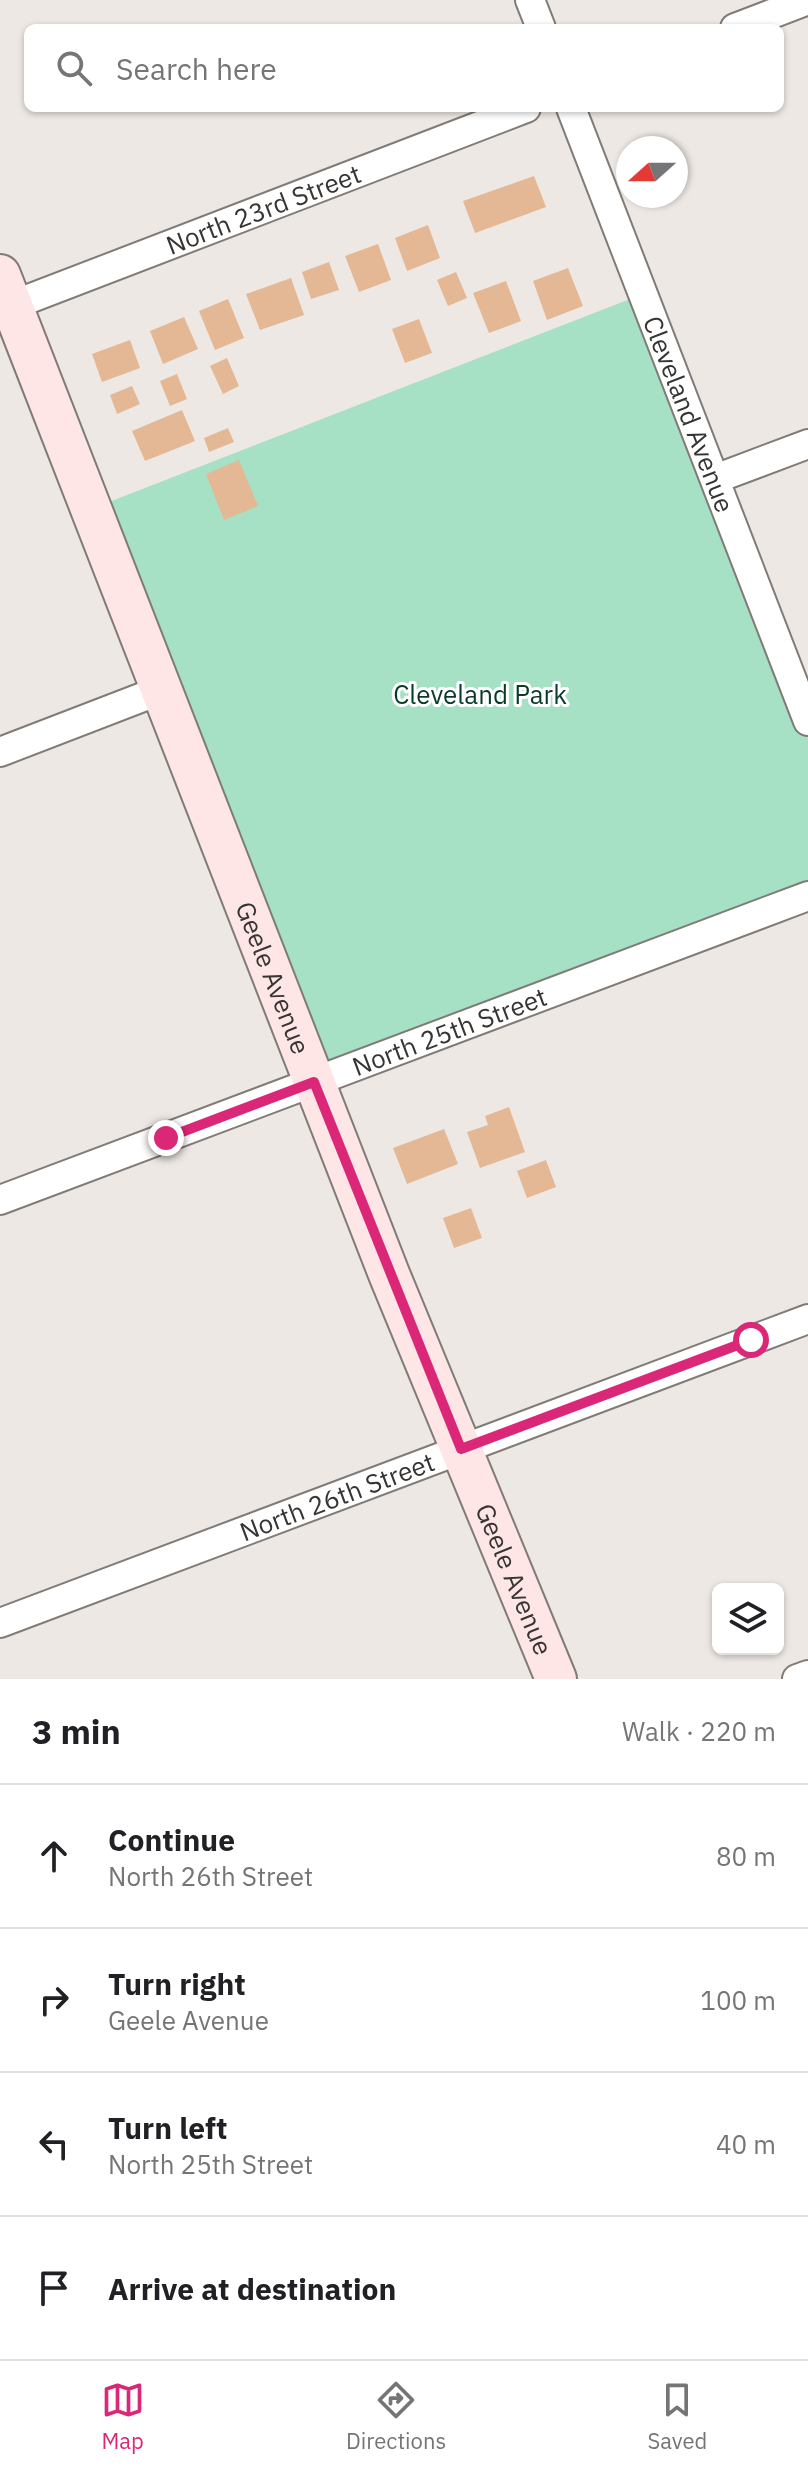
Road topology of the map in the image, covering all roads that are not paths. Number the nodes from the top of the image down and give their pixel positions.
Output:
1 (530, 0) edge
2 (808, 0) edge
3 (539, 24) edge
4 (745, 24) edge
5 (515, 112) edge
6 (573, 112) edge
7 (4, 296) edge
8 (808, 444) edge
9 (715, 479) junction
10 (161, 690) junction
11 (808, 721) edge
12 (0, 752) edge
13 (808, 896) edge
14 (314, 1082) junction
15 (0, 1200) edge
16 (808, 1319) edge
17 (461, 1449) junction
18 (0, 1623) edge
19 (808, 1675) edge
20 (556, 1679) edge
21 (797, 1679) edge

1 - 3 street
2 - 4 street
5 - 7 street, North 23rd Street
6 - 9 street, Cleveland Avenue
7 - 10 street, Geele Avenue
8 - 9 street
9 - 11 street, Cleveland Avenue
10 - 12 street
10 - 14 street, Geele Avenue
13 - 14 street, North 25th Street
14 - 15 street, North 25th Street
14 - 17 street, Geele Avenue
16 - 17 street, North 26th Street
17 - 18 street, North 26th Street
17 - 20 street, Geele Avenue
19 - 21 street

